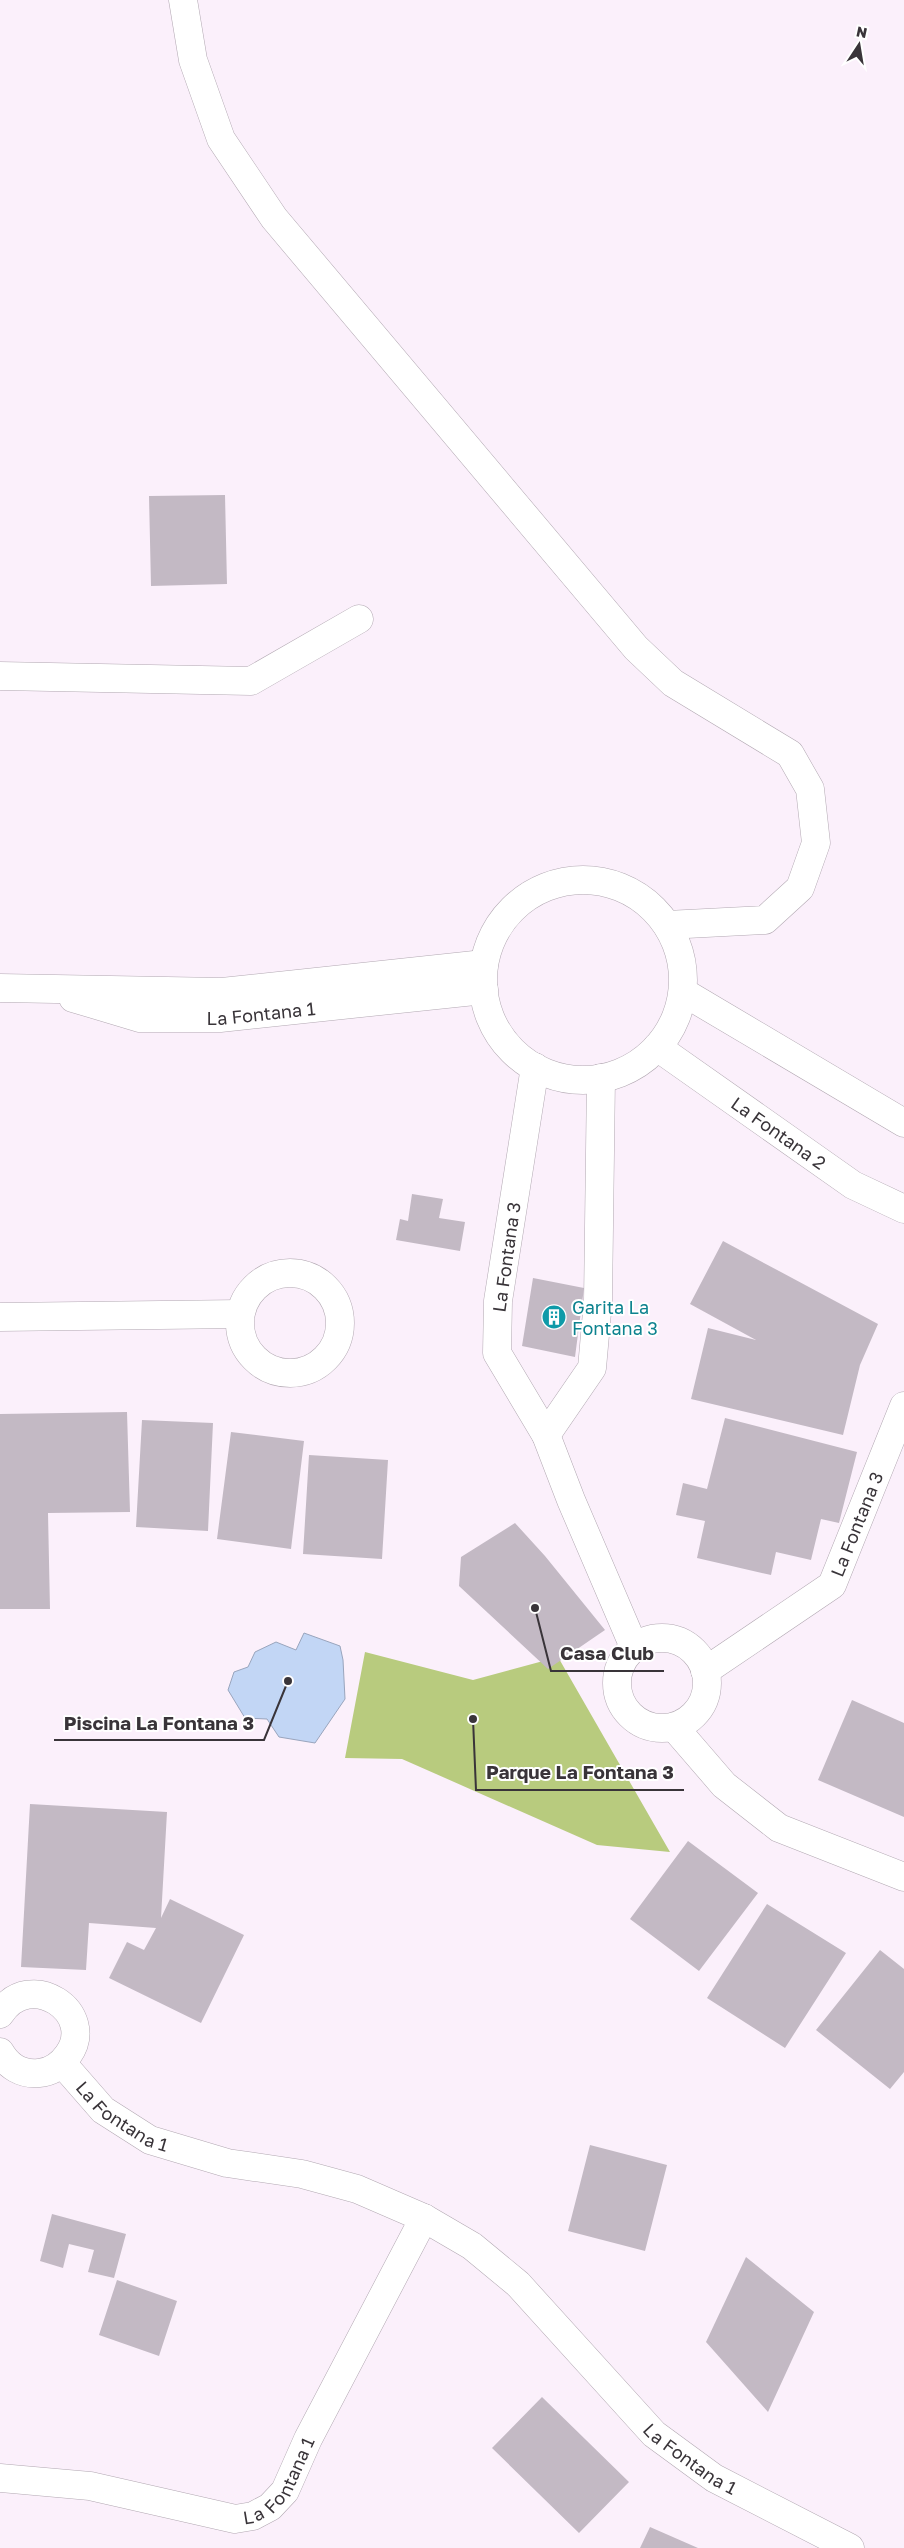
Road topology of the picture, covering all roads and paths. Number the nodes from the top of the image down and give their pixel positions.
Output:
1 (183, 0) edge
2 (359, 619) dead end
3 (0, 676) edge
4 (667, 925) junction
5 (484, 977) junction
6 (0, 988) edge
7 (683, 992) junction
8 (657, 1047) junction
9 (535, 1067) junction
10 (600, 1078) junction
11 (904, 1123) edge
12 (904, 1209) edge
13 (240, 1314) dead end
14 (0, 1317) edge
15 (904, 1406) edge
16 (546, 1435) junction
17 (634, 1647) junction
18 (706, 1670) junction
19 (674, 1726) junction
20 (904, 1877) edge
21 (0, 2014) edge
22 (0, 2052) edge
23 (62, 2063) junction
24 (424, 2218) junction
25 (0, 2478) edge
26 (850, 2548) edge

1 - 4 street
2 - 3 street
4 - 5 street
4 - 7 street
5 - 6 street, La Fontana 1
5 - 9 street
7 - 8 street
7 - 11 street
8 - 10 street
8 - 12 street, La Fontana 2
9 - 10 street
9 - 16 street, La Fontana 3
10 - 16 street
13 - 14 street
15 - 18 street, La Fontana 3
16 - 17 street, La Fontana 3
17 - 18 street
17 - 19 street
18 - 19 street
19 - 20 street
21 - 23 street
22 - 23 street
23 - 24 street, La Fontana 1
24 - 25 street, La Fontana 1
24 - 26 street, La Fontana 1

